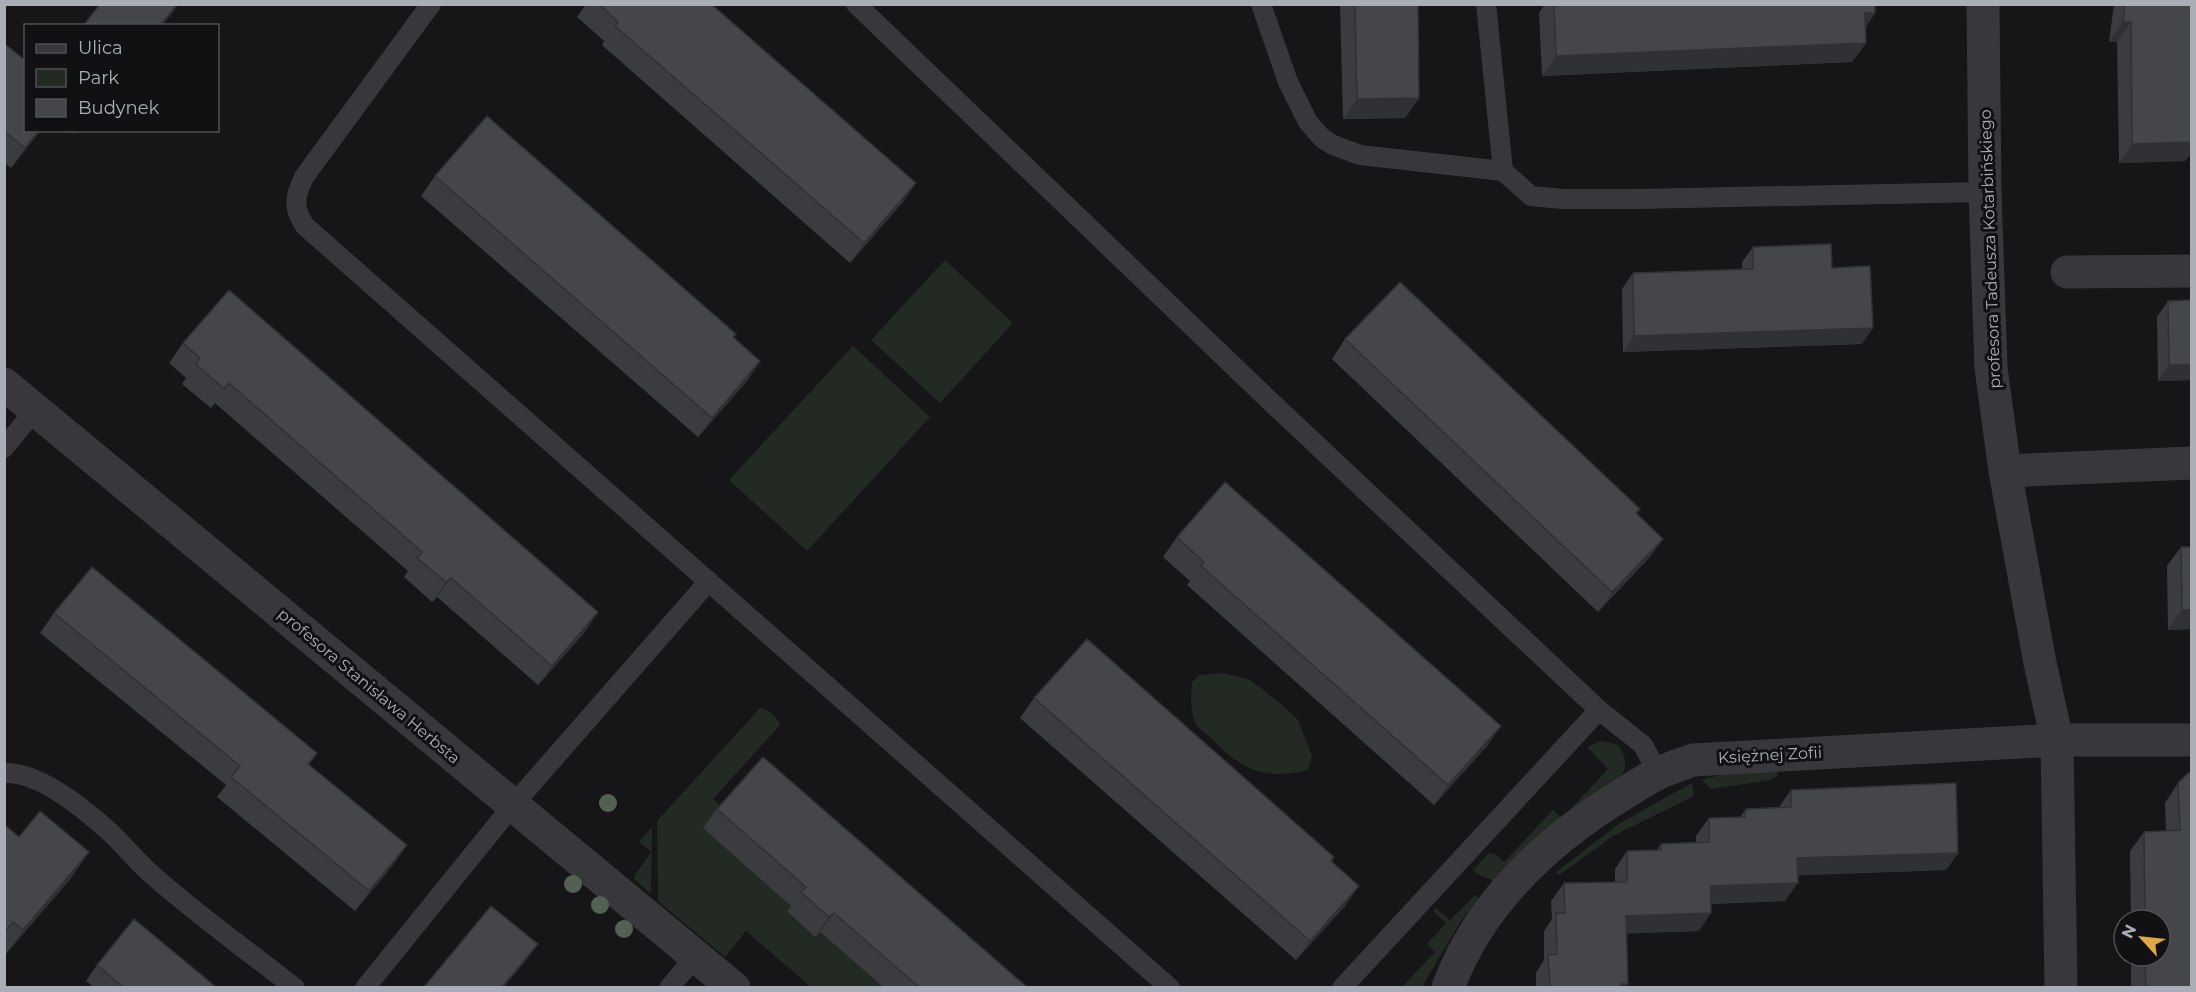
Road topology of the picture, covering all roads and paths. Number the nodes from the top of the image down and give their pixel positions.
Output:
1 (431, 4) edge
2 (856, 4) edge
3 (1262, 4) edge
4 (1486, 4) edge
5 (1983, 4) edge
6 (1503, 171) junction
7 (1985, 192) junction
8 (2192, 271) edge
9 (2067, 272) dead end
10 (4, 384) edge
11 (35, 410) junction
12 (4, 448) edge
13 (2192, 463) edge
14 (2005, 471) junction
15 (709, 581) junction
16 (1599, 710) junction
17 (2057, 740) junction
18 (2192, 740) edge
19 (4, 773) edge
20 (1658, 773) junction
21 (513, 805) junction
22 (696, 956) junction
23 (295, 987) edge
24 (365, 987) edge
25 (669, 987) edge
26 (734, 987) edge
27 (1170, 987) edge
28 (1342, 987) edge
29 (1448, 987) edge
30 (2061, 987) edge

1 - 15 lane
2 - 16 lane
3 - 6 lane
4 - 6 lane
5 - 7 street, profesora Tadeusza Kotarbińskiego
6 - 7 lane
7 - 14 street, profesora Tadeusza Kotarbińskiego
8 - 9 street
10 - 11 street, profesora Stanisława Herbsta
11 - 12 lane
11 - 21 street, profesora Stanisława Herbsta
13 - 14 street
14 - 17 street, profesora Tadeusza Kotarbińskiego
15 - 21 lane
15 - 27 lane
16 - 20 lane
16 - 28 lane
17 - 18 street, Księżnej Zofii
17 - 20 street, Księżnej Zofii
17 - 30 street, profesora Tadeusza Kotarbińskiego
19 - 23 lane
20 - 29 street, Księżnej Zofii
21 - 22 street, profesora Stanisława Herbsta
21 - 24 lane
22 - 25 lane
22 - 26 street, profesora Stanisława Herbsta

